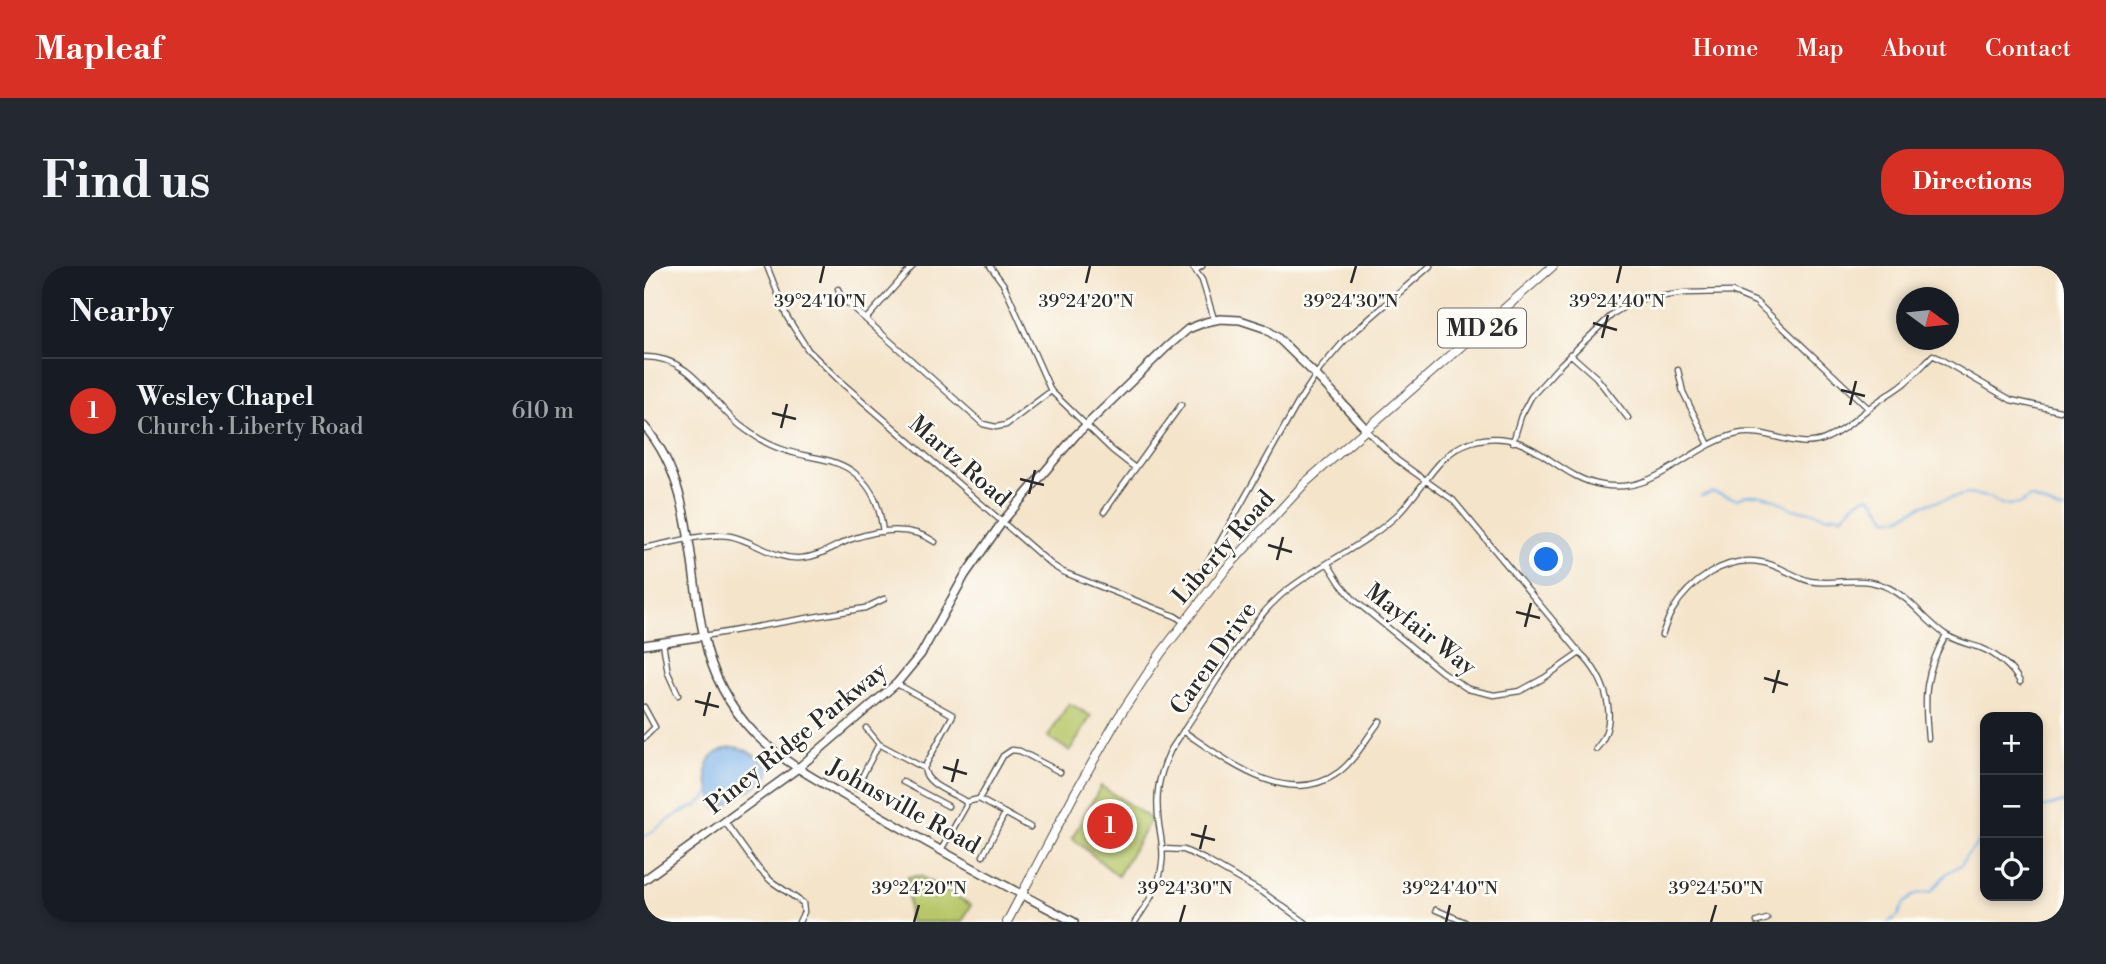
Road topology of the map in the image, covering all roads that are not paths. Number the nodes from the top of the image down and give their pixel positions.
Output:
1 (767, 266) edge
2 (913, 266) edge
3 (990, 266) edge
4 (1202, 266) edge
5 (1430, 266) edge
6 (1553, 266) edge
7 (1194, 268) edge
8 (838, 289) dead end
9 (866, 319) junction
10 (1214, 319) junction
11 (1570, 355) junction
12 (644, 357) edge
13 (1678, 370) dead end
14 (1316, 375) junction
15 (1051, 391) junction
16 (1181, 405) dead end
17 (1868, 408) junction
18 (2060, 411) dead end
19 (1628, 418) dead end
20 (1086, 425) junction
21 (644, 426) edge
22 (1366, 429) junction
23 (1513, 442) junction
24 (1709, 445) junction
25 (1135, 468) junction
26 (1426, 481) junction
27 (1104, 512) dead end
28 (1003, 521) junction
29 (883, 531) junction
30 (688, 540) junction
31 (935, 542) dead end
32 (644, 548) edge
33 (1328, 564) junction
34 (1194, 583) dead end
35 (884, 599) dead end
36 (1184, 622) junction
37 (1662, 635) dead end
38 (1946, 635) junction
39 (704, 636) junction
40 (663, 643) junction
41 (644, 645) edge
42 (1580, 653) junction
43 (2020, 682) dead end
44 (897, 683) junction
45 (678, 695) dead end
46 (644, 706) edge
47 (1380, 721) dead end
48 (866, 727) dead end
49 (1183, 731) junction
50 (644, 738) edge
51 (1928, 738) dead end
52 (879, 744) junction
53 (1595, 749) dead end
54 (797, 768) junction
55 (924, 768) junction
56 (1060, 772) dead end
57 (903, 782) dead end
58 (934, 783) junction
59 (856, 788) dead end
60 (928, 795) junction
61 (979, 799) junction
62 (966, 802) junction
63 (948, 806) dead end
64 (1005, 813) junction
65 (725, 822) junction
66 (1030, 827) dead end
67 (1163, 849) junction
68 (941, 850) junction
69 (983, 856) dead end
70 (644, 880) edge
71 (1021, 895) junction
72 (1436, 910) dead end
73 (1767, 919) dead end
74 (799, 922) edge
75 (1007, 922) edge
76 (1074, 922) edge
77 (1135, 922) edge
78 (1306, 922) edge
79 (1465, 922) edge
80 (1757, 922) edge

1 - 28 street, Martz Road
2 - 9 street
3 - 15 street
4 - 7 street
5 - 14 street
6 - 22 main road, Liberty Road / MD 26
7 - 10 street
8 - 9 street
9 - 15 street
10 - 14 street
10 - 20 street, Piney Ridge Parkway
11 - 17 street
11 - 19 street
11 - 23 street
12 - 29 street
13 - 24 street
14 - 22 street
14 - 34 street
15 - 20 street
16 - 25 street
17 - 18 street, Caren Drive
17 - 24 street, Caren Drive
20 - 25 street
20 - 28 street, Piney Ridge Parkway
21 - 30 street, Johnsville Road
22 - 26 street
22 - 36 main road, Liberty Road / MD 26
23 - 24 street, Caren Drive
23 - 26 street, Caren Drive
25 - 27 street
26 - 33 street, Caren Drive
26 - 42 street
28 - 36 street, Martz Road
28 - 44 street, Piney Ridge Parkway
29 - 30 street
29 - 31 street
30 - 32 street
30 - 39 street, Johnsville Road
33 - 42 street, Mayfair Way
33 - 49 street, Caren Drive
35 - 39 street
36 - 71 main road, Liberty Road / MD 26
37 - 38 street
38 - 43 street
38 - 51 street
39 - 40 street
39 - 54 street, Johnsville Road
40 - 41 street
40 - 45 street
42 - 53 street
44 - 54 street, Piney Ridge Parkway
44 - 55 street
46 - 50 street
47 - 49 street
48 - 52 street
49 - 67 street, Caren Drive
52 - 55 street
52 - 59 street
54 - 65 street, Piney Ridge Parkway
54 - 68 street, Johnsville Road
55 - 58 street
56 - 61 street
57 - 60 street
58 - 60 street
58 - 62 street
60 - 63 street
61 - 62 street
61 - 64 street
62 - 68 street
64 - 66 street
64 - 69 street
65 - 70 street, Piney Ridge Parkway
65 - 74 street
67 - 77 street, Caren Drive
67 - 78 street
68 - 71 street, Johnsville Road
71 - 75 main road, Liberty Road / MD 26
71 - 76 street, Johnsville Road
72 - 79 street
73 - 80 street

